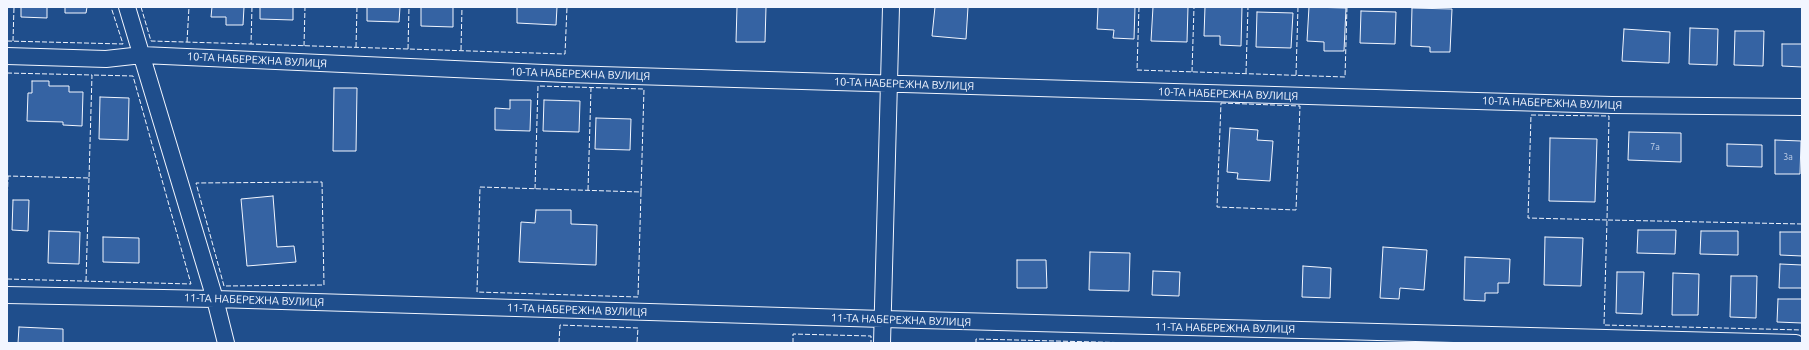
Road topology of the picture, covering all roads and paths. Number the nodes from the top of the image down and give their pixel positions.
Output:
1 (127, 7) edge
2 (891, 7) edge
3 (142, 55) junction
4 (7, 56) edge
5 (889, 83) junction
6 (1802, 107) edge
7 (7, 295) edge
8 (215, 299) junction
9 (883, 319) junction
10 (226, 343) edge
11 (882, 343) edge
12 (1796, 343) edge

1 - 3 street
2 - 5 street
3 - 4 street, 10-ТА НАБЕРЕЖНА ВУЛИЦЯ
3 - 5 street, 10-ТА НАБЕРЕЖНА ВУЛИЦЯ
3 - 8 street
5 - 6 street, 10-ТА НАБЕРЕЖНА ВУЛИЦЯ
5 - 9 street
7 - 8 street, 11-ТА НАБЕРЕЖНА ВУЛИЦЯ
8 - 9 street, 11-ТА НАБЕРЕЖНА ВУЛИЦЯ
8 - 10 street
9 - 11 street
9 - 12 street, 11-ТА НАБЕРЕЖНА ВУЛИЦЯ

